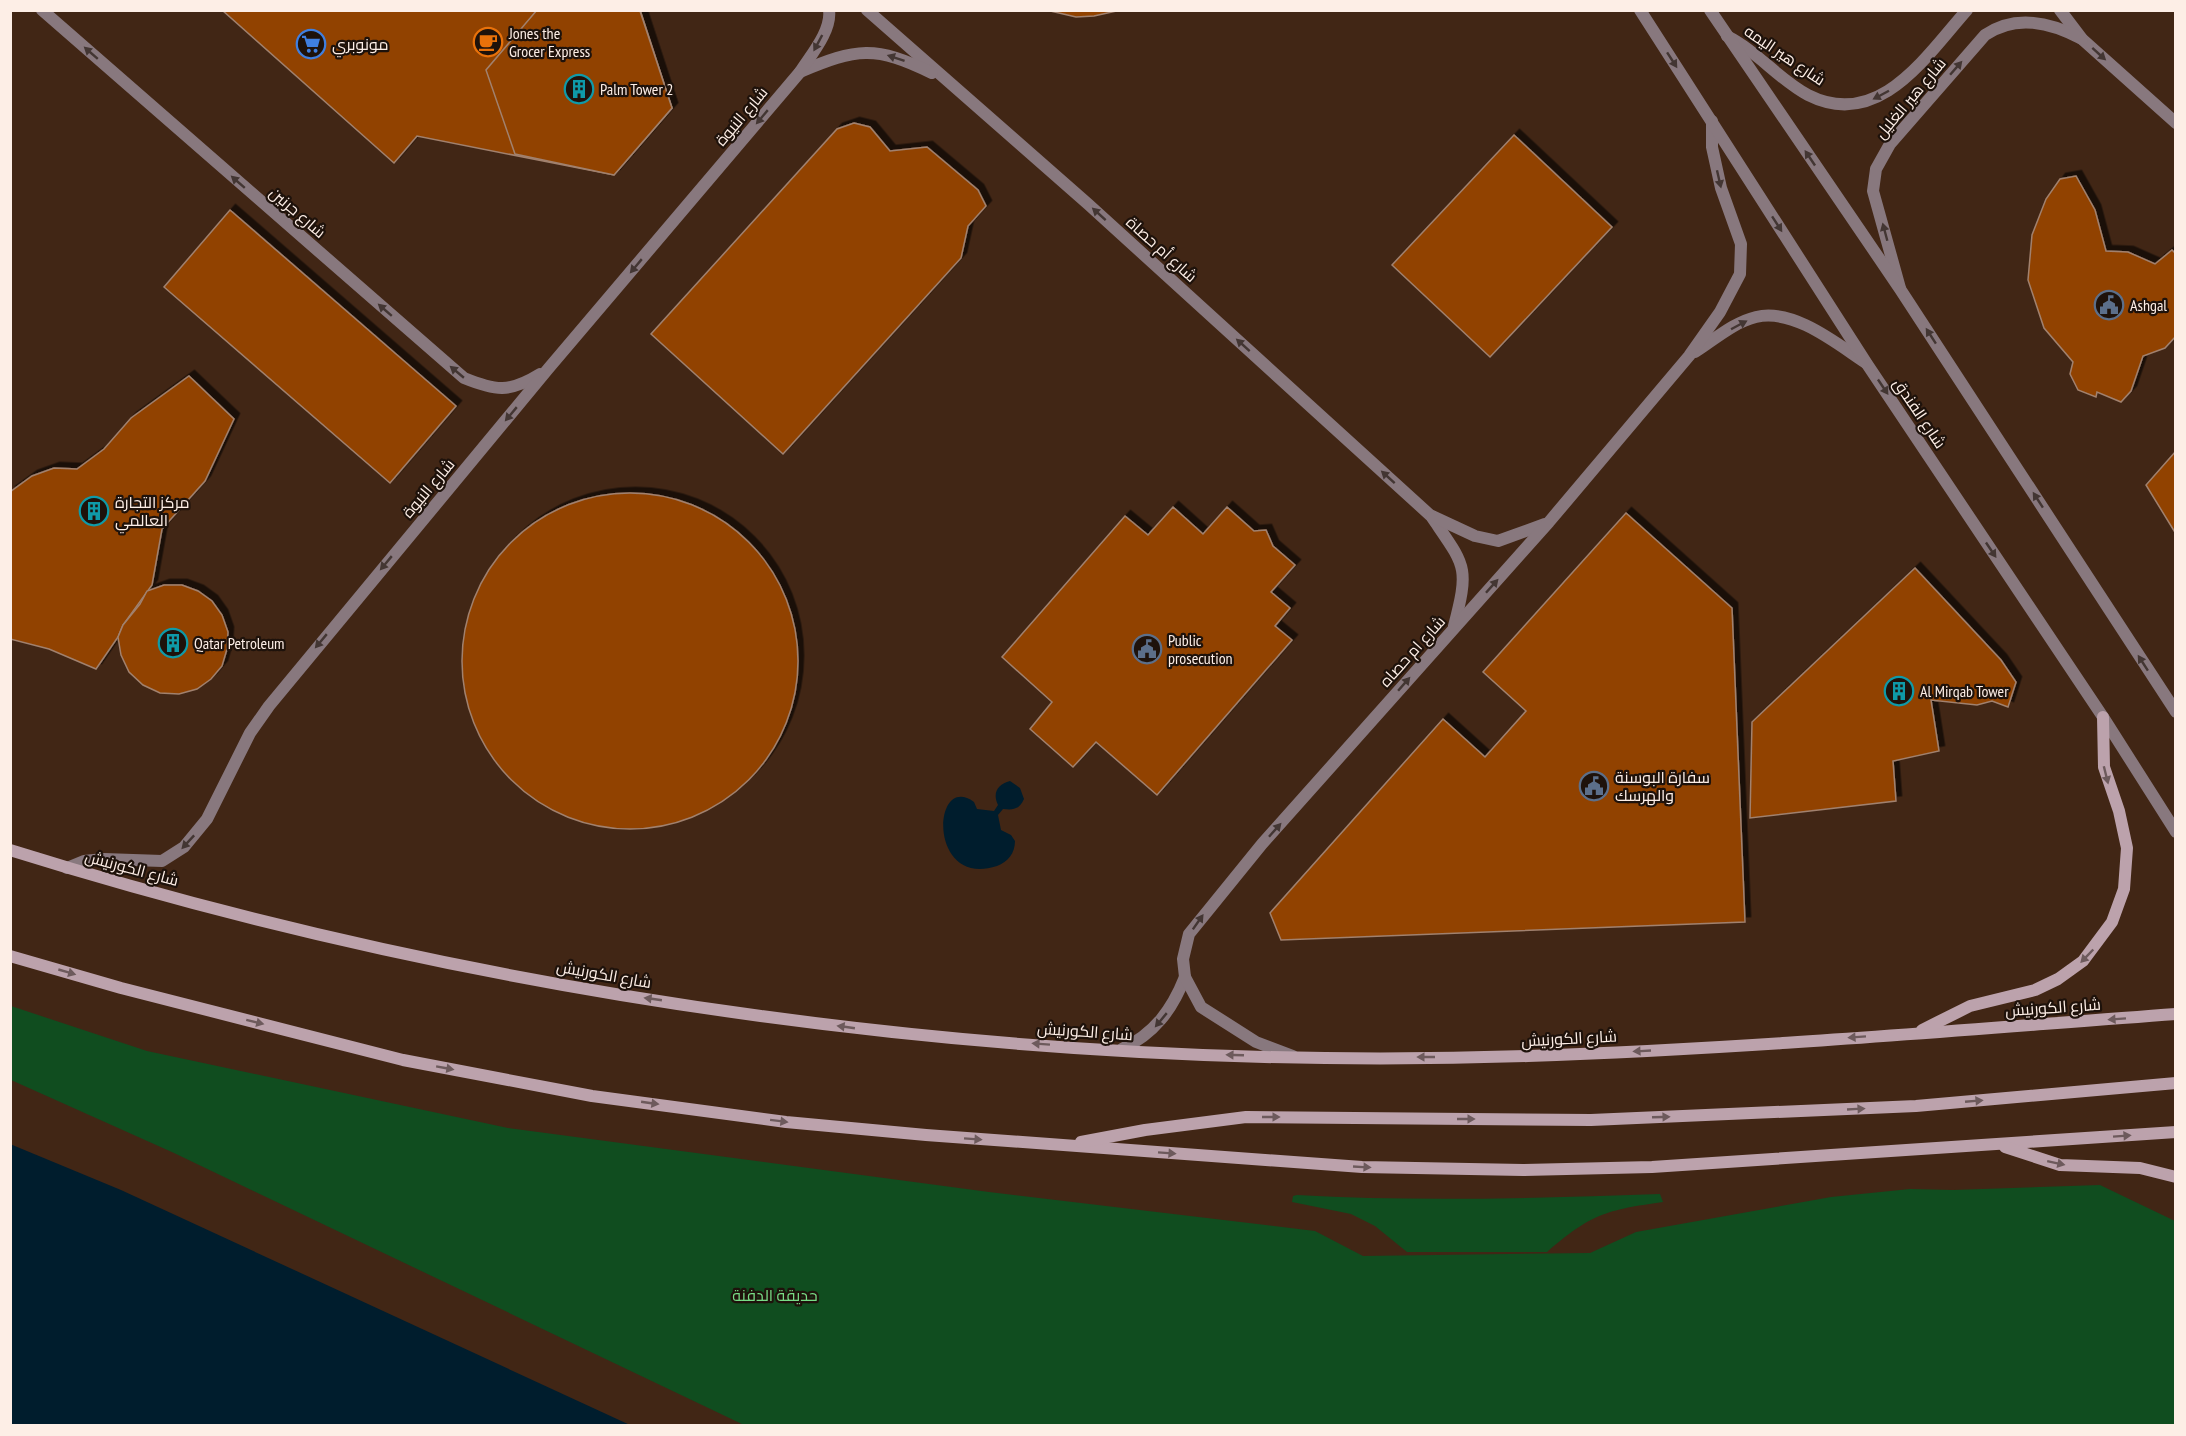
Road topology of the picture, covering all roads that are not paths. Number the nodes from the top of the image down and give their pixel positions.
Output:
1 (42, 10) edge
2 (829, 10) edge
3 (867, 10) edge
4 (1640, 10) edge
5 (1710, 10) edge
6 (1967, 10) edge
7 (2060, 10) edge
8 (1726, 36) junction
9 (2082, 39) junction
10 (800, 72) junction
11 (949, 82) junction
12 (1712, 121) junction
13 (2175, 123) edge
14 (1900, 289) junction
15 (1689, 356) junction
16 (1867, 364) junction
17 (548, 369) junction
18 (1431, 516) junction
19 (1549, 522) junction
20 (1453, 630) junction
21 (2175, 712) edge
22 (2103, 717) junction
23 (2175, 832) edge
24 (10, 850) edge
25 (67, 868) junction
26 (10, 956) edge
27 (1185, 977) junction
28 (2175, 1014) edge
29 (1916, 1033) junction
30 (1122, 1050) junction
31 (1294, 1057) junction
32 (2175, 1083) edge
33 (2175, 1132) edge
34 (1068, 1145) junction
35 (2001, 1146) junction
36 (2175, 1177) edge

17 -> 1 street, شارع جرنين
2 -> 10 street, شارع النيوة
3 - 11 street, شارع أم حصاة
4 -> 12 street, شارع الفندق
5 - 8 street
6 -> 8 street, شارع هير اليمه
7 - 9 street, شارع هير الغليل
14 -> 8 street
9 -> 13 street, شارع هير الغليل
14 -> 9 street, شارع هير الغليل
11 -> 10 street, شارع النيوة
10 -> 17 street, شارع النيوة
18 -> 11 street, شارع أم حصاة
12 -> 15 street, شارع ام حصاه
12 -> 16 street, شارع الفندق
21 -> 14 street
15 -> 16 street, شارع ام حصاه
15 - 19 street, شارع ام حصاه
16 -> 22 street, شارع الفندق
17 -> 25 street, شارع النيوة
18 - 19 street, شارع أم حصاة
18 - 20 street, شارع أم حصاة
20 -> 19 street, شارع ام حصاه
27 -> 20 street, شارع ام حصاه
22 - 23 street, شارع الفندق
22 -> 29 main road
24 - 25 main road, شارع الكورنيش
30 -> 25 main road, شارع الكورنيش
26 -> 34 main road
27 -> 30 street, شارع ام حصاه
27 - 31 street
28 -> 29 main road, شارع الكورنيش
29 -> 31 main road, شارع الكورنيش
31 -> 30 main road, شارع الكورنيش
34 -> 32 main road
35 -> 33 main road
34 -> 35 main road
35 -> 36 main road

